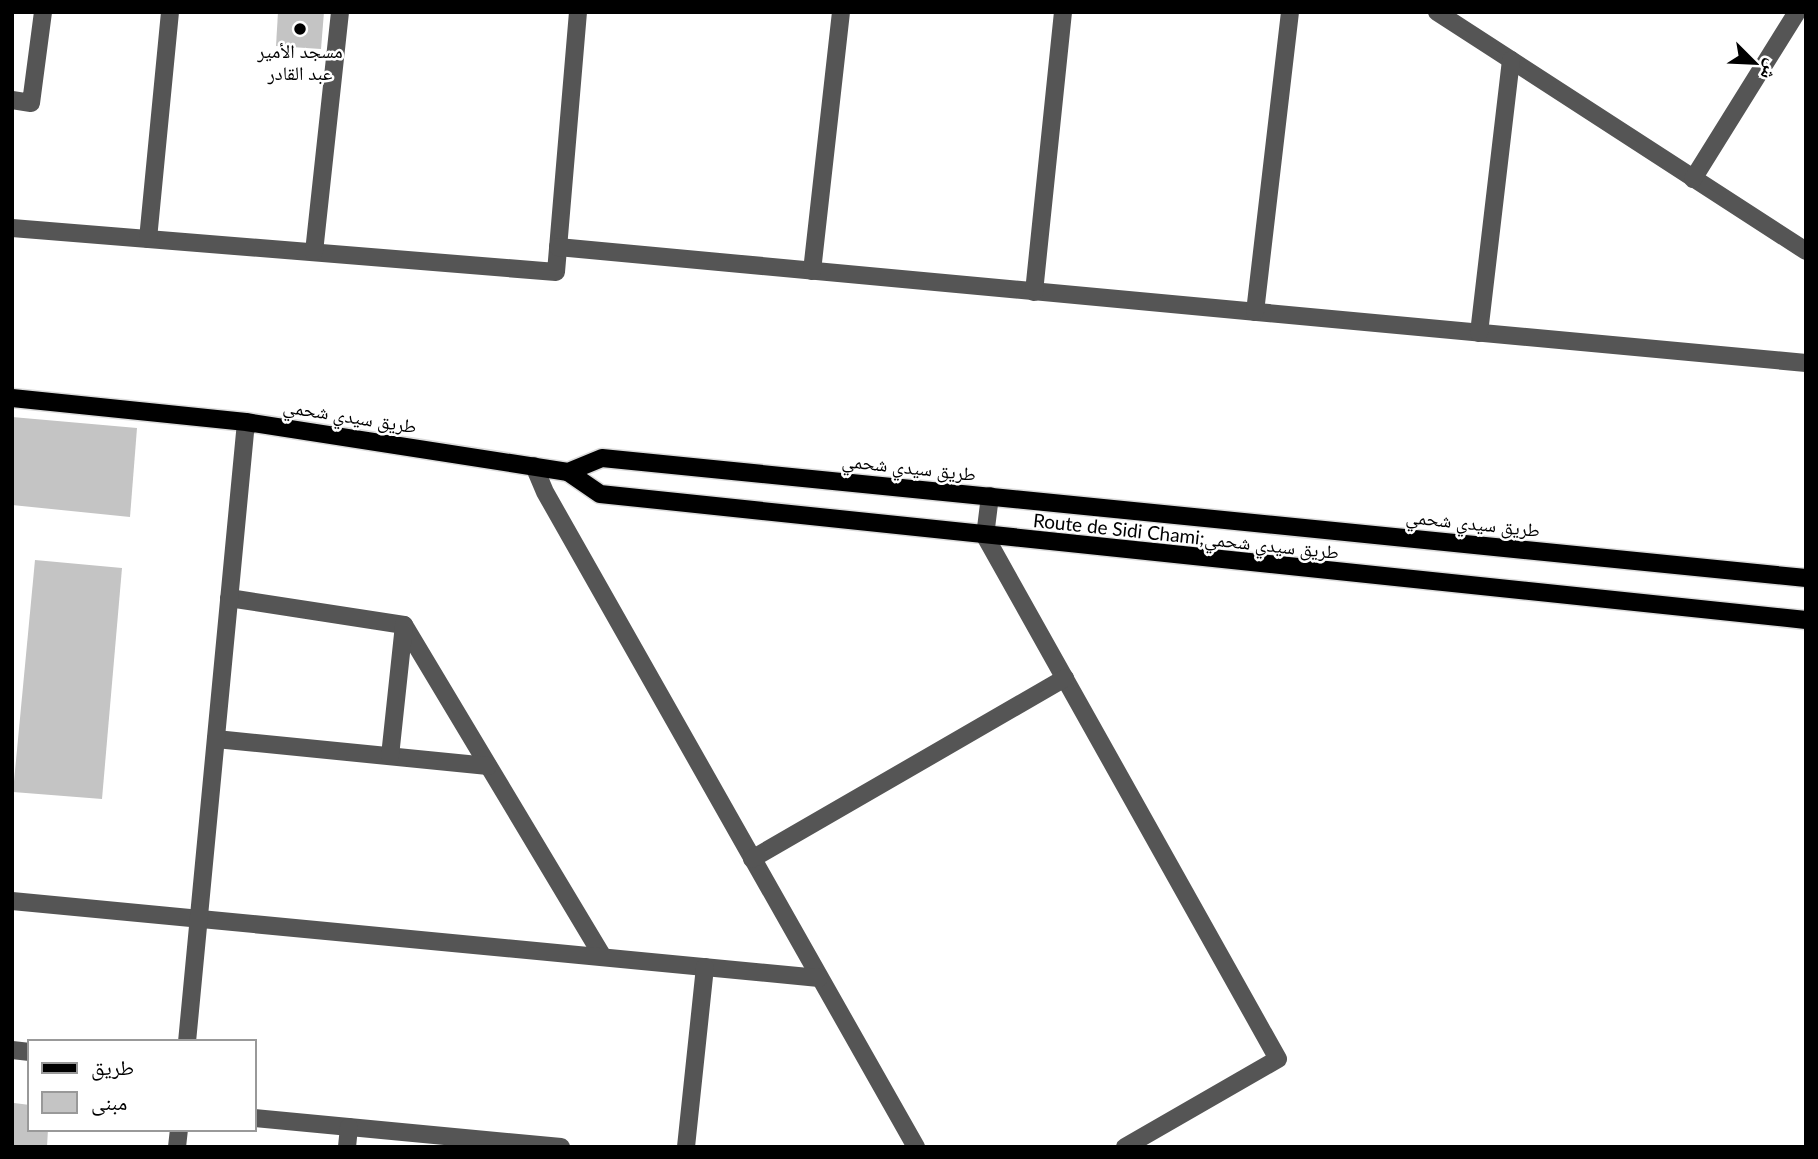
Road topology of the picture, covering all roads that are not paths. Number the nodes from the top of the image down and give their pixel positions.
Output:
1 (43, 12) edge
2 (170, 12) edge
3 (340, 12) edge
4 (578, 12) edge
5 (841, 12) edge
6 (1063, 12) edge
7 (1290, 12) edge
8 (1437, 12) edge
9 (1797, 12) edge
10 (1461, 19) edge
11 (1511, 60) junction
12 (12, 100) edge
13 (1693, 178) junction
14 (12, 228) edge
15 (148, 239) junction
16 (558, 247) junction
17 (1806, 251) edge
18 (314, 252) junction
19 (812, 271) junction
20 (1034, 292) junction
21 (1255, 312) junction
22 (1479, 333) junction
23 (1806, 363) edge
24 (12, 398) edge
25 (246, 422) junction
26 (534, 466) junction
27 (568, 472) junction
28 (990, 496) junction
29 (985, 536) junction
30 (1806, 578) edge
31 (229, 598) junction
32 (1806, 620) edge
33 (404, 625) junction
34 (1065, 678) junction
35 (216, 739) junction
36 (390, 756) junction
37 (488, 766) junction
38 (752, 859) junction
39 (12, 901) edge
40 (199, 919) junction
41 (603, 957) junction
42 (705, 967) junction
43 (819, 978) junction
44 (187, 1040) edge
45 (256, 1118) edge
46 (349, 1127) junction
47 (515, 1145) edge
48 (347, 1147) edge
49 (561, 1147) edge
50 (686, 1147) edge
51 (916, 1147) edge
52 (1125, 1147) edge

1 - 12 street
2 - 15 street
3 - 18 street
4 - 16 street
5 - 19 street
6 - 20 street
7 - 21 street
8 - 10 street
9 - 13 street
10 - 11 street
11 - 13 street
11 - 22 street
13 - 17 street
14 - 15 street
15 - 18 street
16 - 18 street
16 - 19 street
19 - 20 street
20 - 21 street
21 - 22 street
22 - 23 street
24 - 25 main road, طريق سيدي شحمي
25 - 26 main road, طريق سيدي شحمي
25 - 31 street
26 - 27 main road, طريق سيدي شحمي
26 - 38 street
27 - 28 main road, طريق سيدي شحمي
27 - 29 main road, Route de Sidi Chami;طريق سيدي شحمي
28 - 29 street
28 - 30 main road, طريق سيدي شحمي
29 - 32 main road, Route de Sidi Chami;طريق سيدي شحمي
29 - 34 street
31 - 33 street
31 - 35 street
33 - 36 street
33 - 37 street
34 - 38 street
34 - 52 street
35 - 36 street
35 - 40 street
36 - 37 street
37 - 41 street
38 - 43 street
39 - 40 street
40 - 41 street
40 - 44 street
41 - 42 street
42 - 43 street
42 - 50 street
43 - 51 street
45 - 46 street
46 - 47 street
46 - 48 street
47 - 49 street

